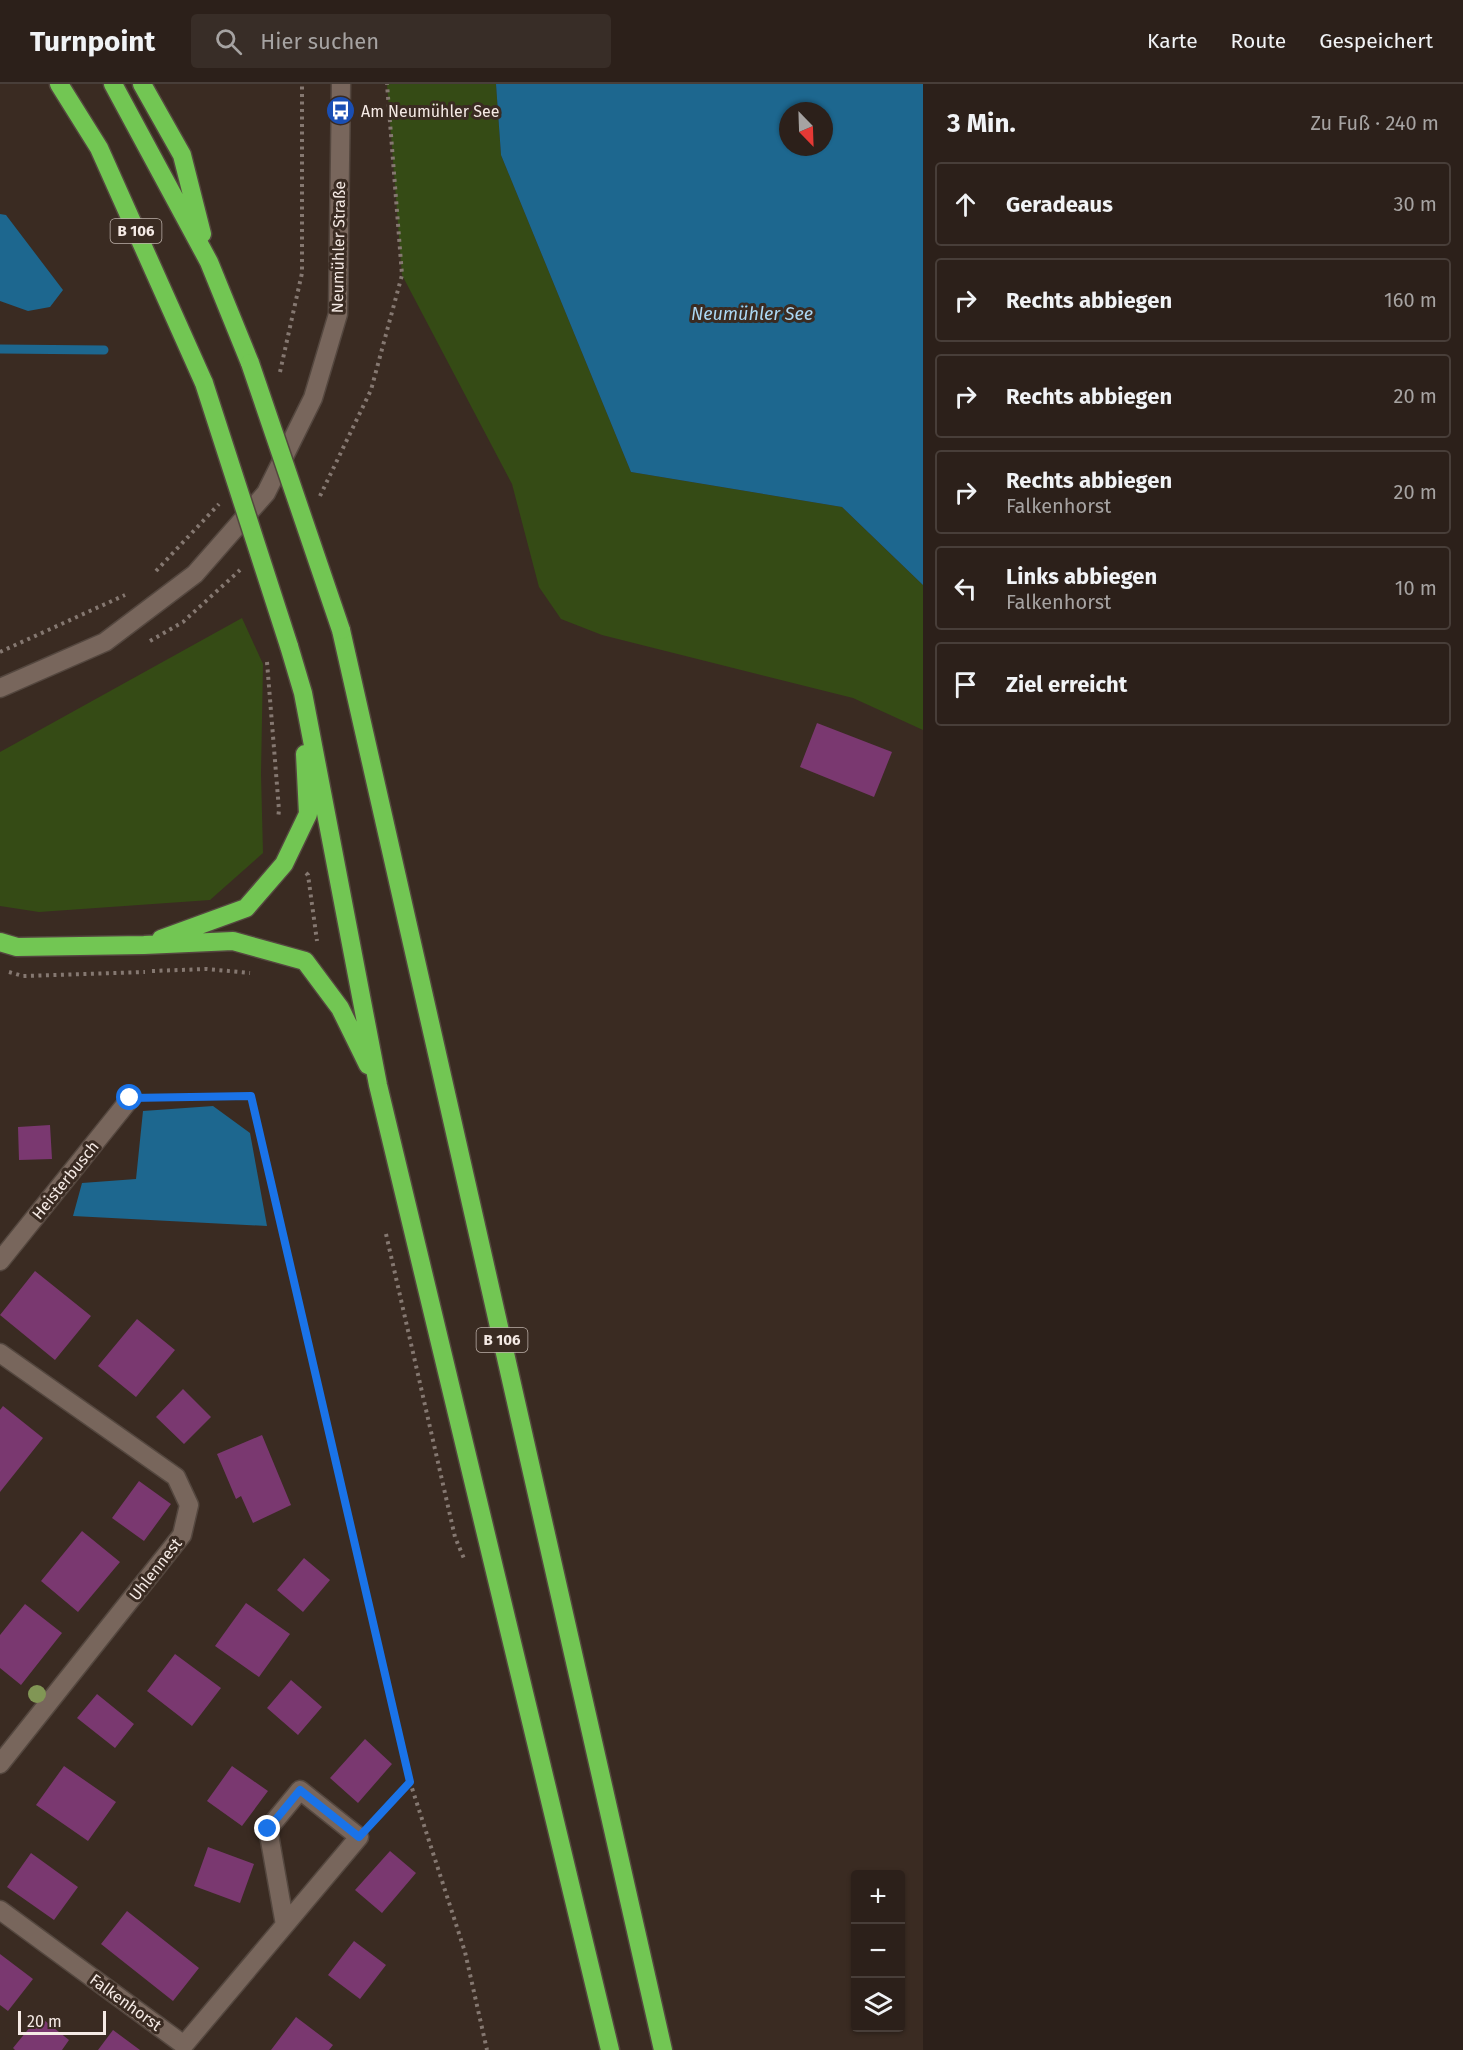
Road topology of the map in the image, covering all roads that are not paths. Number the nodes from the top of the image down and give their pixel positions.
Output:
1 (59, 84) edge
2 (114, 84) edge
3 (142, 84) edge
4 (341, 84) edge
5 (209, 262) junction
6 (0, 688) edge
7 (303, 693) junction
8 (0, 942) edge
9 (144, 945) junction
10 (378, 1085) junction
11 (130, 1098) road end
12 (0, 1261) edge
13 (0, 1353) edge
14 (0, 1764) edge
15 (0, 1910) edge
16 (285, 1925) junction
17 (610, 2050) edge
18 (663, 2050) edge

1 - 7 highway, B 106, bridge
2 - 5 highway, B 106
3 - 5 highway
4 - 6 street, Neumühler Straße
5 - 18 highway, B 106, bridge
7 - 9 highway
7 - 10 highway, B 106
8 - 9 highway
9 - 10 highway
10 - 17 highway, B 106
11 - 12 street, Heisterbusch
13 - 14 street, Uhlennest
15 - 16 street, Falkenhorst
16 - 16 street, Falkenhorst

